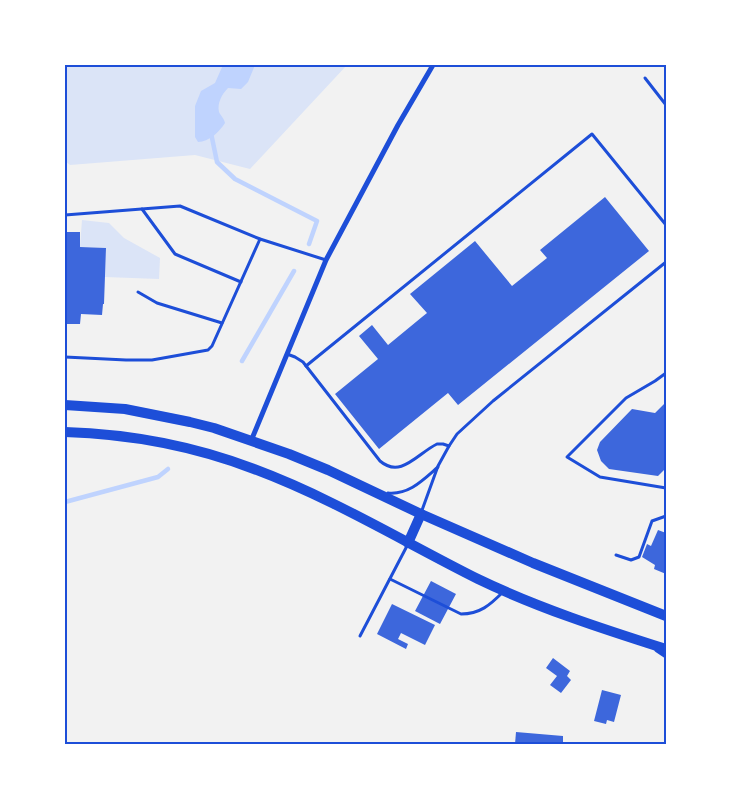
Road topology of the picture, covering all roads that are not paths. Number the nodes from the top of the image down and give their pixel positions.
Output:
1 (433, 65) edge
2 (645, 78) dead end
3 (666, 105) edge
4 (142, 209) junction
5 (65, 215) edge
6 (666, 225) edge
7 (260, 239) junction
8 (326, 260) junction
9 (666, 262) edge
10 (240, 282) junction
11 (138, 292) dead end
12 (222, 323) junction
13 (287, 354) junction
14 (65, 357) edge
15 (306, 366) junction
16 (666, 373) edge
17 (65, 405) edge
18 (65, 432) edge
19 (251, 442) junction
20 (449, 446) junction
21 (438, 466) junction
22 (666, 488) edge
23 (368, 489) junction
24 (421, 514) junction
25 (666, 516) edge
26 (408, 543) junction
27 (616, 555) dead end
28 (390, 579) junction
29 (505, 590) junction
30 (666, 616) edge
31 (620, 635) junction
32 (360, 636) dead end
33 (666, 649) edge
34 (666, 656) edge

1 - 8 street
2 - 3 lane
4 - 5 lane
4 - 7 lane
4 - 10 lane
6 - 15 lane
7 - 8 lane
7 - 10 lane
8 - 13 street
9 - 20 lane
10 - 12 lane
11 - 12 lane
12 - 14 lane
13 - 15 lane
13 - 19 street
15 - 20 lane
16 - 22 lane
17 - 19 highway
18 - 26 highway
19 - 23 highway
20 - 21 lane
21 - 23 lane
21 - 24 lane
23 - 24 highway
24 - 26 highway
24 - 30 highway
25 - 27 lane
26 - 28 lane
26 - 29 highway
28 - 29 lane
28 - 32 lane
29 - 31 highway
31 - 33 highway
31 - 34 street

